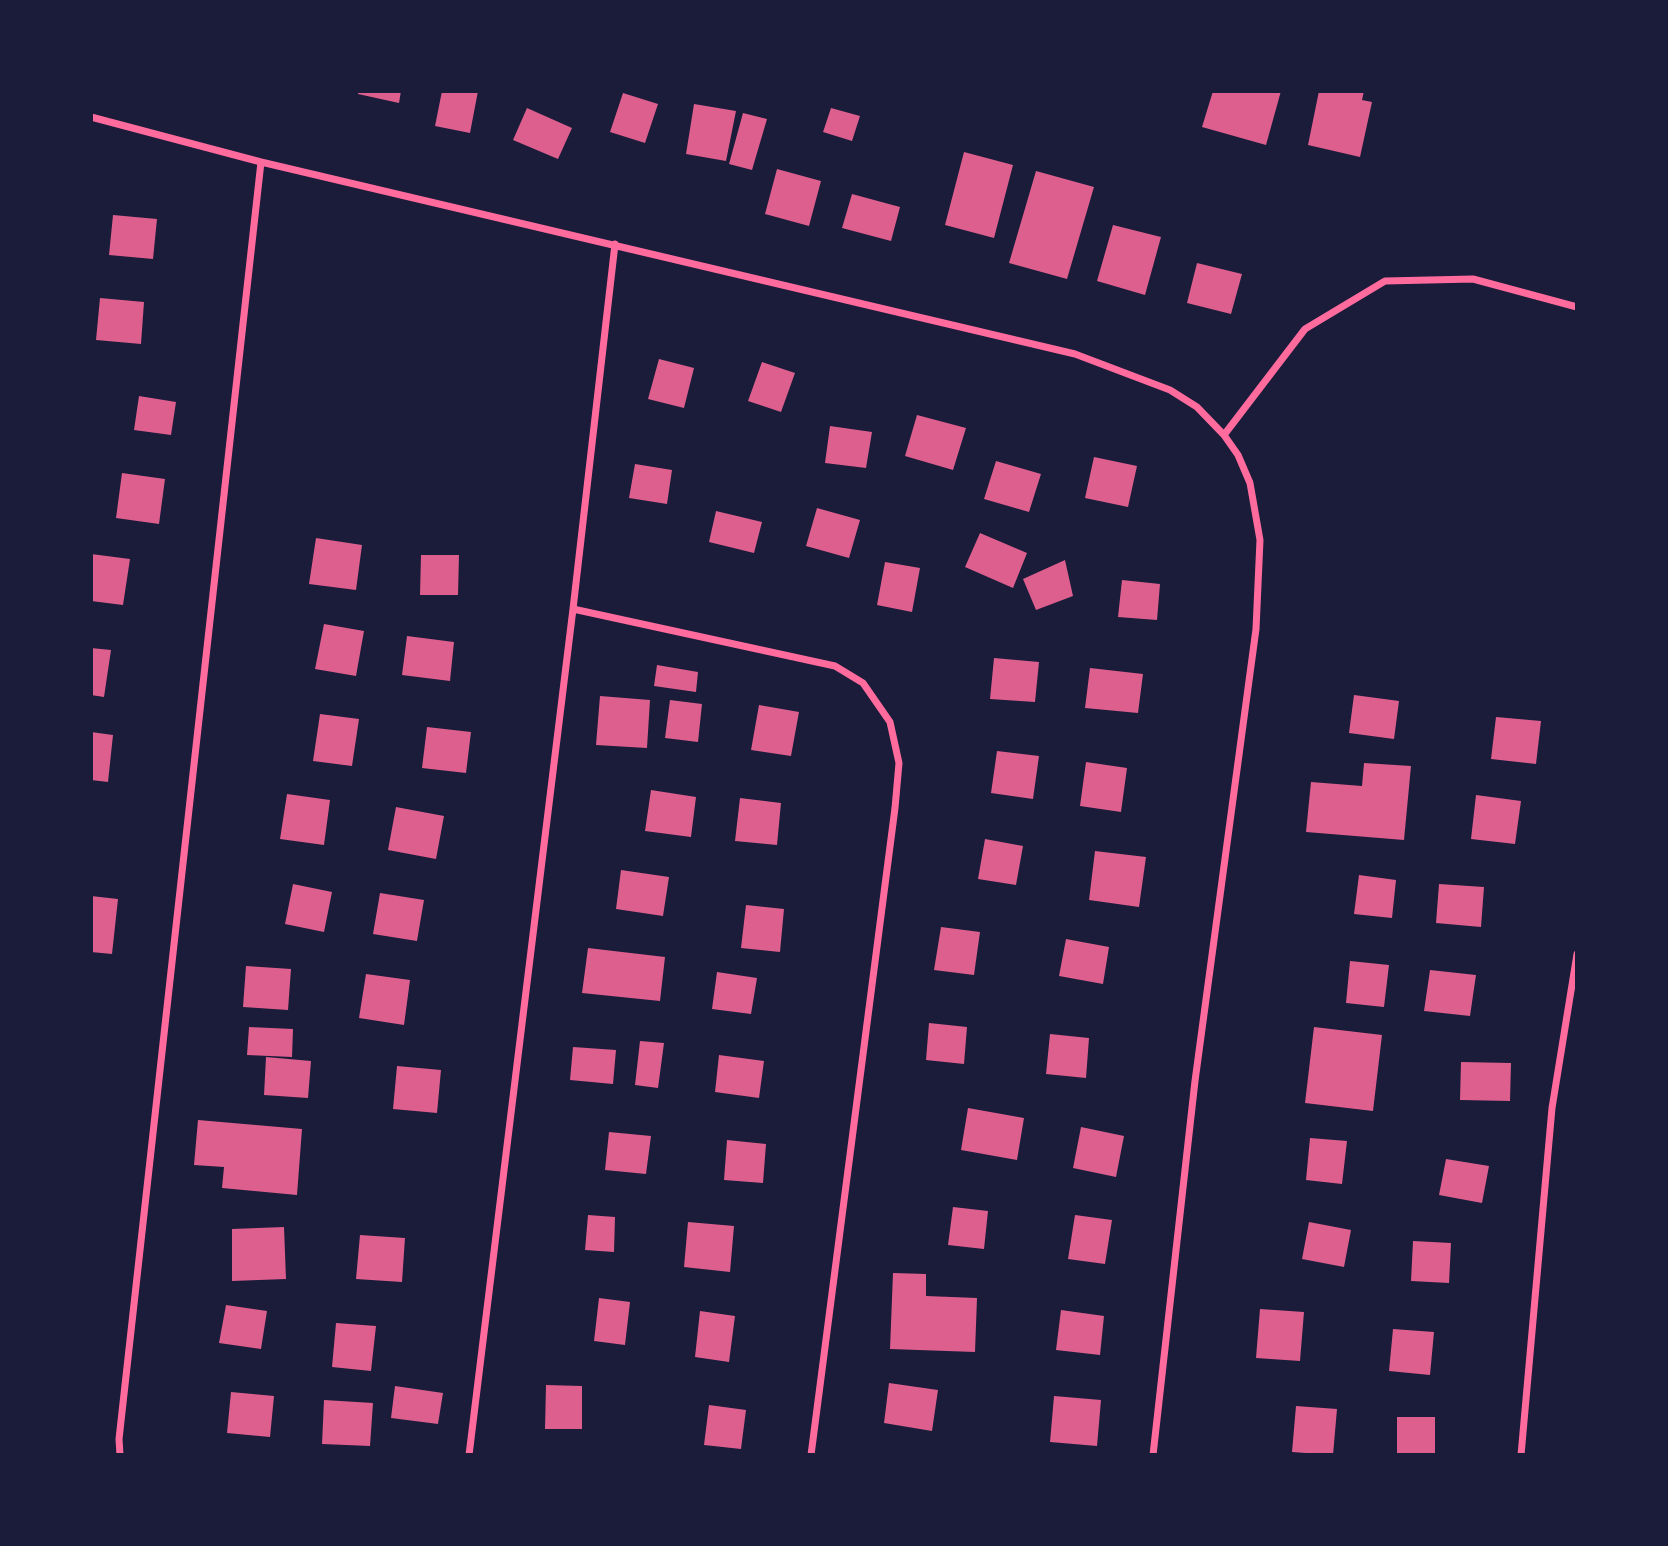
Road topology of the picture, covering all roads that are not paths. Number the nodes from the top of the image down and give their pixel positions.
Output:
1 (91, 117) edge
2 (261, 162) junction
3 (615, 244) junction
4 (1577, 307) edge
5 (1224, 435) junction
6 (573, 608) junction
7 (1577, 954) edge
8 (120, 1455) edge
9 (468, 1455) edge
10 (811, 1455) edge
11 (1153, 1455) edge
12 (1521, 1455) edge

1 - 2 street
2 - 3 street
2 - 8 street
3 - 5 street
3 - 6 street
4 - 5 street
5 - 11 street
6 - 9 street
6 - 10 street
7 - 12 street

